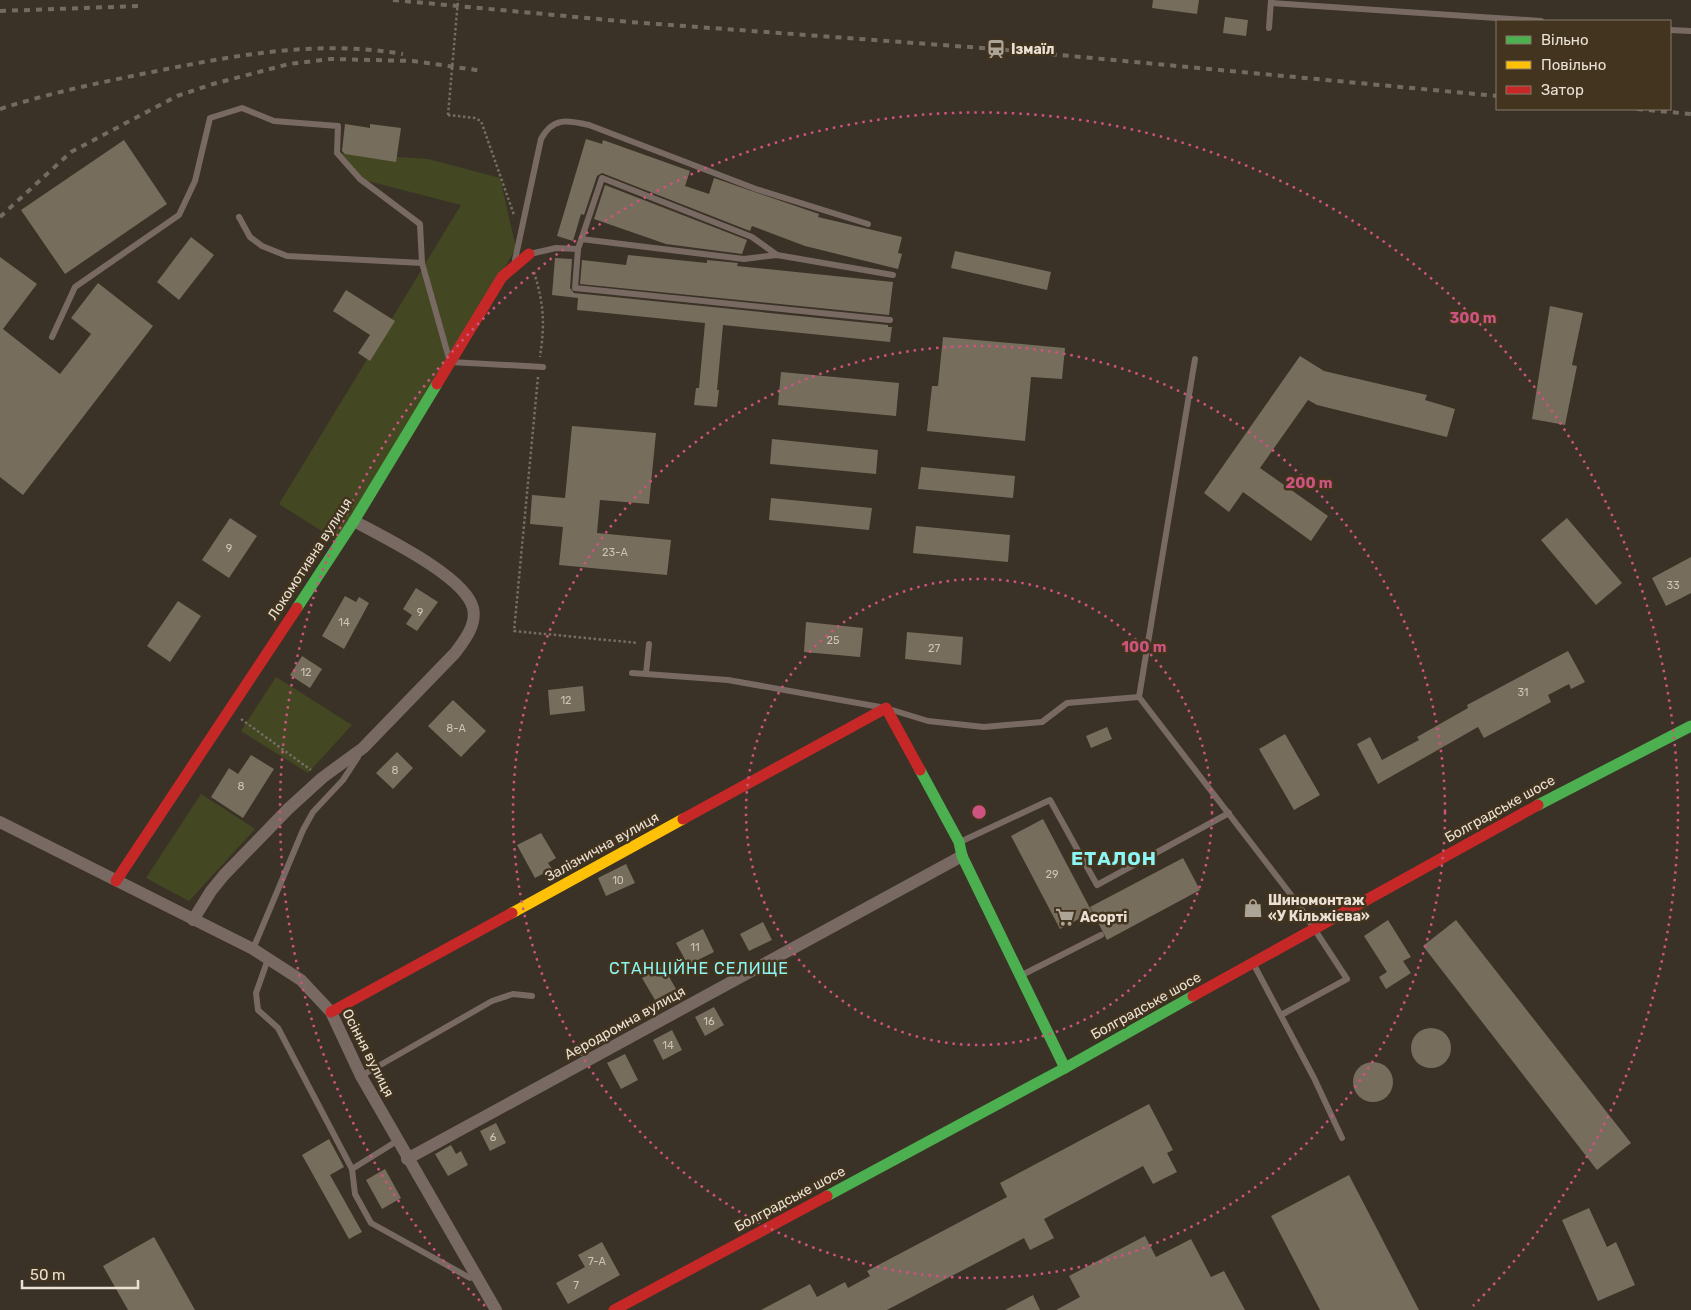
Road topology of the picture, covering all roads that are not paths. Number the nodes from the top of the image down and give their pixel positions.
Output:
1 (1271, 1) edge
2 (1528, 20) edge
3 (1269, 28) dead end
4 (1671, 30) edge
5 (1691, 32) edge
6 (239, 217) dead end
7 (868, 224) dead end
8 (581, 239) junction
9 (578, 249) junction
10 (529, 254) joint
11 (777, 255) junction
12 (422, 263) junction
13 (514, 265) junction
14 (893, 275) dead end
15 (890, 320) dead end
16 (52, 337) dead end
17 (1195, 358) dead end
18 (450, 362) junction
19 (541, 366) road end
20 (354, 521) junction
21 (649, 644) road end
22 (632, 673) dead end
23 (646, 674) junction
24 (1139, 697) junction
25 (886, 708) junction
26 (1691, 726) edge
27 (363, 748) junction
28 (1229, 813) junction
29 (0, 822) edge
30 (959, 842) junction
31 (962, 856) junction
32 (116, 881) junction
33 (193, 920) junction
34 (1314, 927) junction
35 (1101, 935) dead end
36 (253, 949) junction
37 (269, 958) junction
38 (1253, 963) junction
39 (1021, 976) junction
40 (532, 996) dead end
41 (331, 1012) junction
42 (1281, 1015) junction
43 (1066, 1068) junction
44 (361, 1076) junction
45 (1342, 1138) dead end
46 (398, 1141) junction
47 (407, 1159) junction
48 (352, 1169) junction
49 (475, 1274) junction
50 (496, 1310) edge
51 (614, 1310) edge

1 - 2 lane
1 - 3 lane
4 - 5 lane
6 - 12 lane
7 - 13 lane
8 - 9 lane
8 - 11 lane
8 - 11 lane
9 - 10 lane
9 - 15 lane
10 - 13 street, Локомотивна вулиця
11 - 14 lane
12 - 16 lane
12 - 18 lane
13 - 18 street, Локомотивна вулиця
17 - 24 lane
18 - 19 lane
18 - 20 street, Локомотивна вулиця
20 - 27 street
20 - 32 street, Локомотивна вулиця
21 - 23 lane
22 - 23 lane
23 - 25 lane
24 - 25 lane
24 - 28 lane
25 - 30 street
25 - 41 street, Залізнична вулиця
26 - 34 street, Болградське шосе
27 - 33 street
27 - 36 lane
28 - 30 lane
28 - 34 lane
29 - 32 street, Осіння вулиця
30 - 31 street
31 - 39 street
31 - 47 street, Аеродромна вулиця
32 - 33 street, Осіння вулиця
33 - 36 street, Осіння вулиця
34 - 38 street, Болградське шосе
34 - 42 lane
35 - 39 lane
36 - 37 street, Осіння вулиця
37 - 41 street, Осіння вулиця
37 - 48 lane
38 - 42 lane
38 - 43 street, Болградське шосе
39 - 43 street
40 - 44 lane
41 - 44 street, Осіння вулиця
42 - 45 lane
43 - 51 street, Болградське шосе
44 - 46 street, Осіння вулиця
46 - 47 street, Осіння вулиця
46 - 48 lane
47 - 49 street, Осіння вулиця
48 - 49 lane
49 - 50 street, Осіння вулиця

